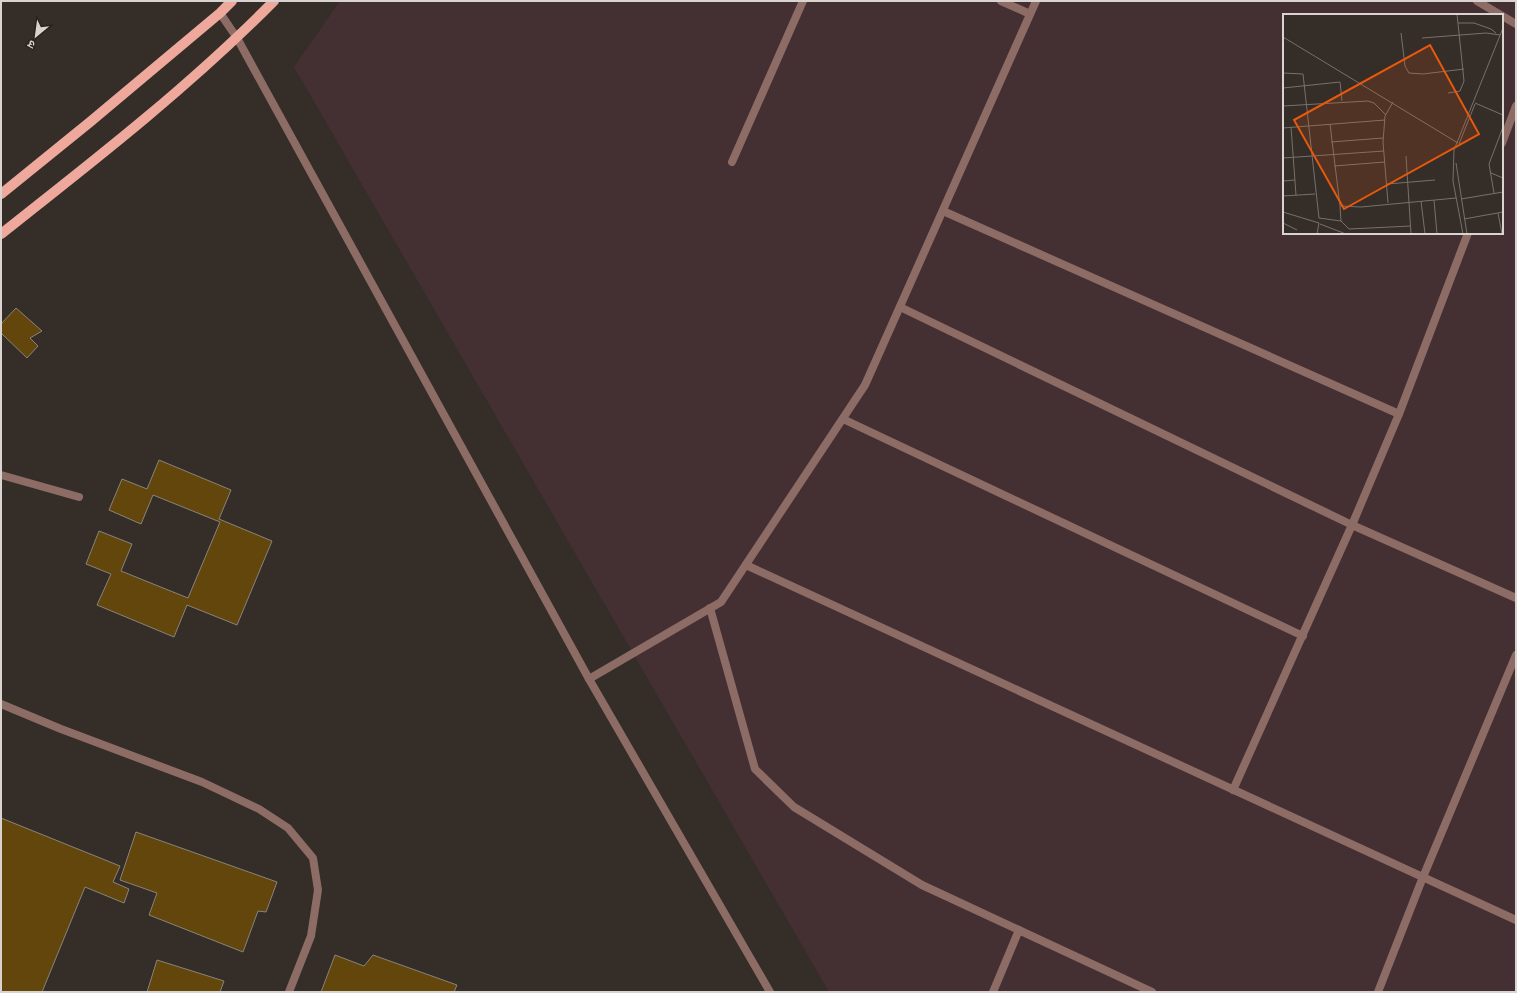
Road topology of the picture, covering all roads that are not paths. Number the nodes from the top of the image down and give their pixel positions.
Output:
1 (232, 1) edge
2 (274, 1) edge
3 (804, 1) edge
4 (1001, 1) edge
5 (1036, 1) edge
6 (1477, 1) edge
7 (220, 13) junction
8 (1030, 14) junction
9 (1499, 14) edge
10 (1503, 16) edge
11 (1516, 24) edge
12 (237, 38) junction
13 (1516, 106) edge
14 (1503, 140) edge
15 (732, 162) dead end
16 (1, 194) edge
17 (943, 211) junction
18 (1, 234) edge
19 (1468, 234) edge
20 (900, 307) junction
21 (1399, 414) junction
22 (844, 419) junction
23 (1, 475) edge
24 (79, 497) dead end
25 (1352, 525) junction
26 (746, 565) junction
27 (1516, 598) edge
28 (710, 608) junction
29 (1303, 636) junction
30 (1516, 655) edge
31 (589, 679) junction
32 (1, 704) edge
33 (1233, 790) junction
34 (1423, 878) junction
35 (1516, 920) edge
36 (1020, 930) junction
37 (289, 992) edge
38 (770, 992) edge
39 (993, 992) edge
40 (1152, 992) edge
41 (1378, 992) edge

1 - 7 main road
2 - 12 main road
3 - 15 street
4 - 8 street
5 - 8 street
6 - 9 street
7 - 12 street
7 - 16 main road
8 - 17 street
10 - 11 street
12 - 18 main road
12 - 31 street
13 - 14 street
17 - 20 street
17 - 21 street
19 - 21 street
20 - 22 street
20 - 25 street
21 - 25 street
22 - 26 street
22 - 29 street
23 - 24 street
25 - 27 street
25 - 29 street
26 - 28 street
26 - 33 street
28 - 31 street
28 - 36 street
29 - 33 street
30 - 34 street
31 - 38 street
32 - 37 street
33 - 34 street
34 - 35 street
34 - 41 street
36 - 39 street
36 - 40 street

